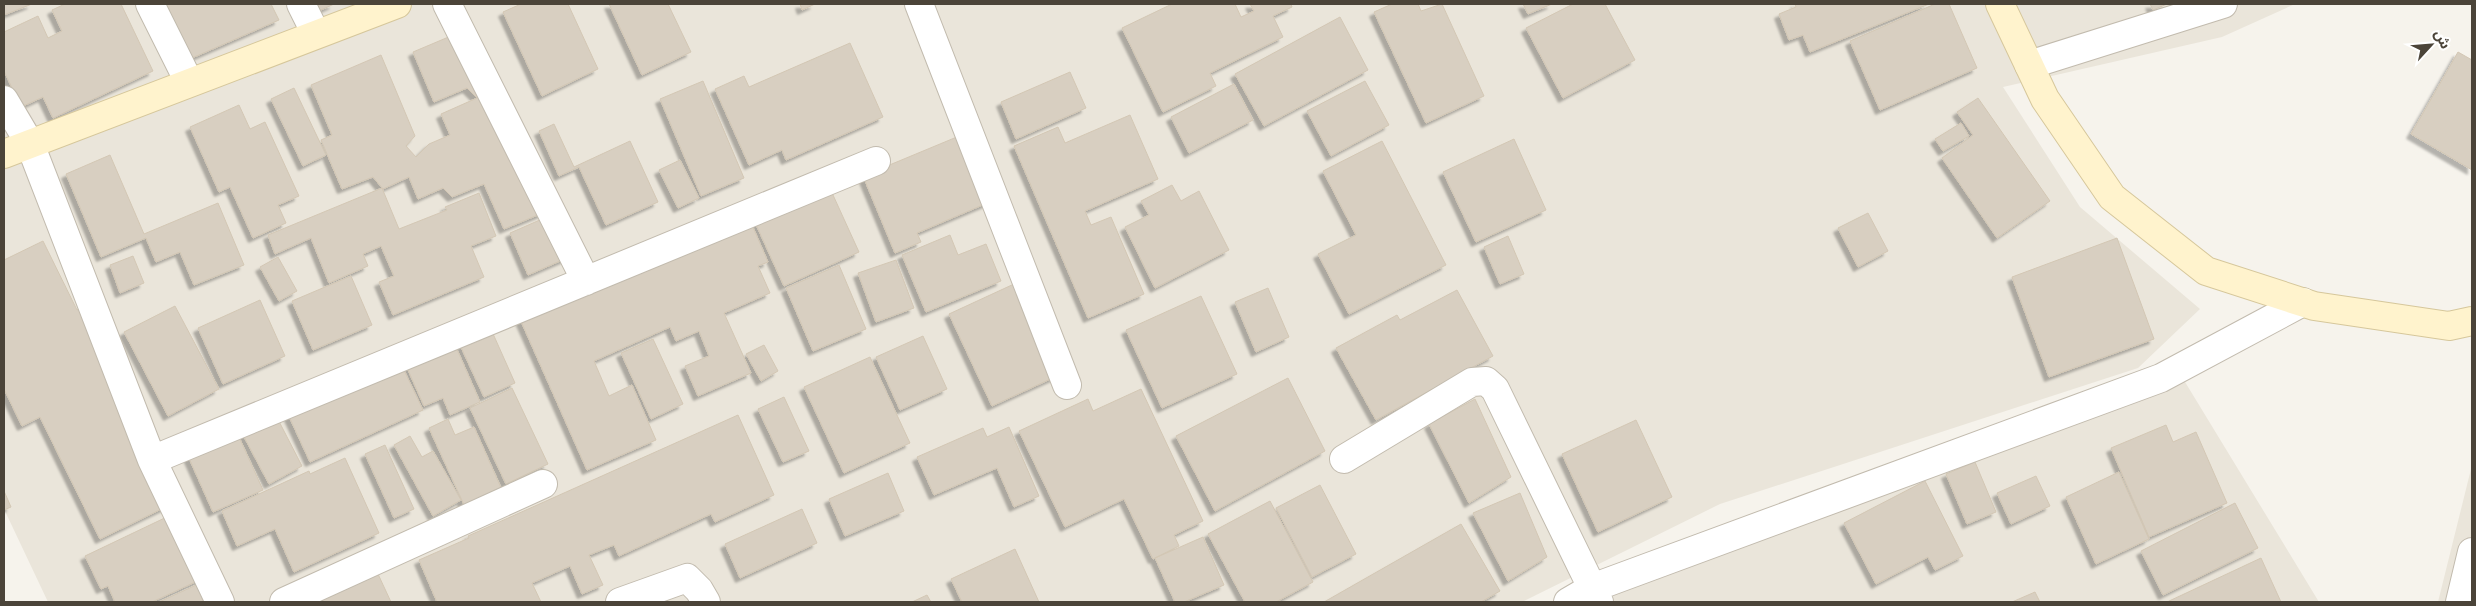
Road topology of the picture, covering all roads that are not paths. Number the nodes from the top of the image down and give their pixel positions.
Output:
1 (150, 4) edge
2 (301, 4) edge
3 (397, 4) edge
4 (447, 4) edge
5 (919, 4) edge
6 (2000, 4) edge
7 (2223, 4) edge
8 (316, 34) junction
9 (2029, 65) junction
10 (189, 82) junction
11 (4, 100) edge
12 (30, 144) junction
13 (4, 154) edge
14 (876, 161) dead end
15 (586, 281) junction
16 (2303, 302) junction
17 (2472, 321) edge
18 (1067, 386) dead end
19 (1344, 459) dead end
20 (152, 460) junction
21 (543, 484) dead end
22 (2472, 552) edge
23 (1596, 595) edge
24 (220, 602) edge
25 (284, 602) edge
26 (620, 602) edge
27 (706, 602) edge
28 (1568, 602) edge
29 (2460, 602) edge

1 - 10 street
2 - 8 street
3 - 8 street
4 - 15 street
5 - 18 street
6 - 9 street
7 - 9 street
8 - 10 street
9 - 16 street
10 - 12 street
11 - 12 street
12 - 13 street
12 - 20 street
14 - 15 street
15 - 20 street
16 - 17 street
16 - 23 street
19 - 23 street
20 - 24 street
21 - 25 street
22 - 29 street
23 - 28 street
26 - 27 street

